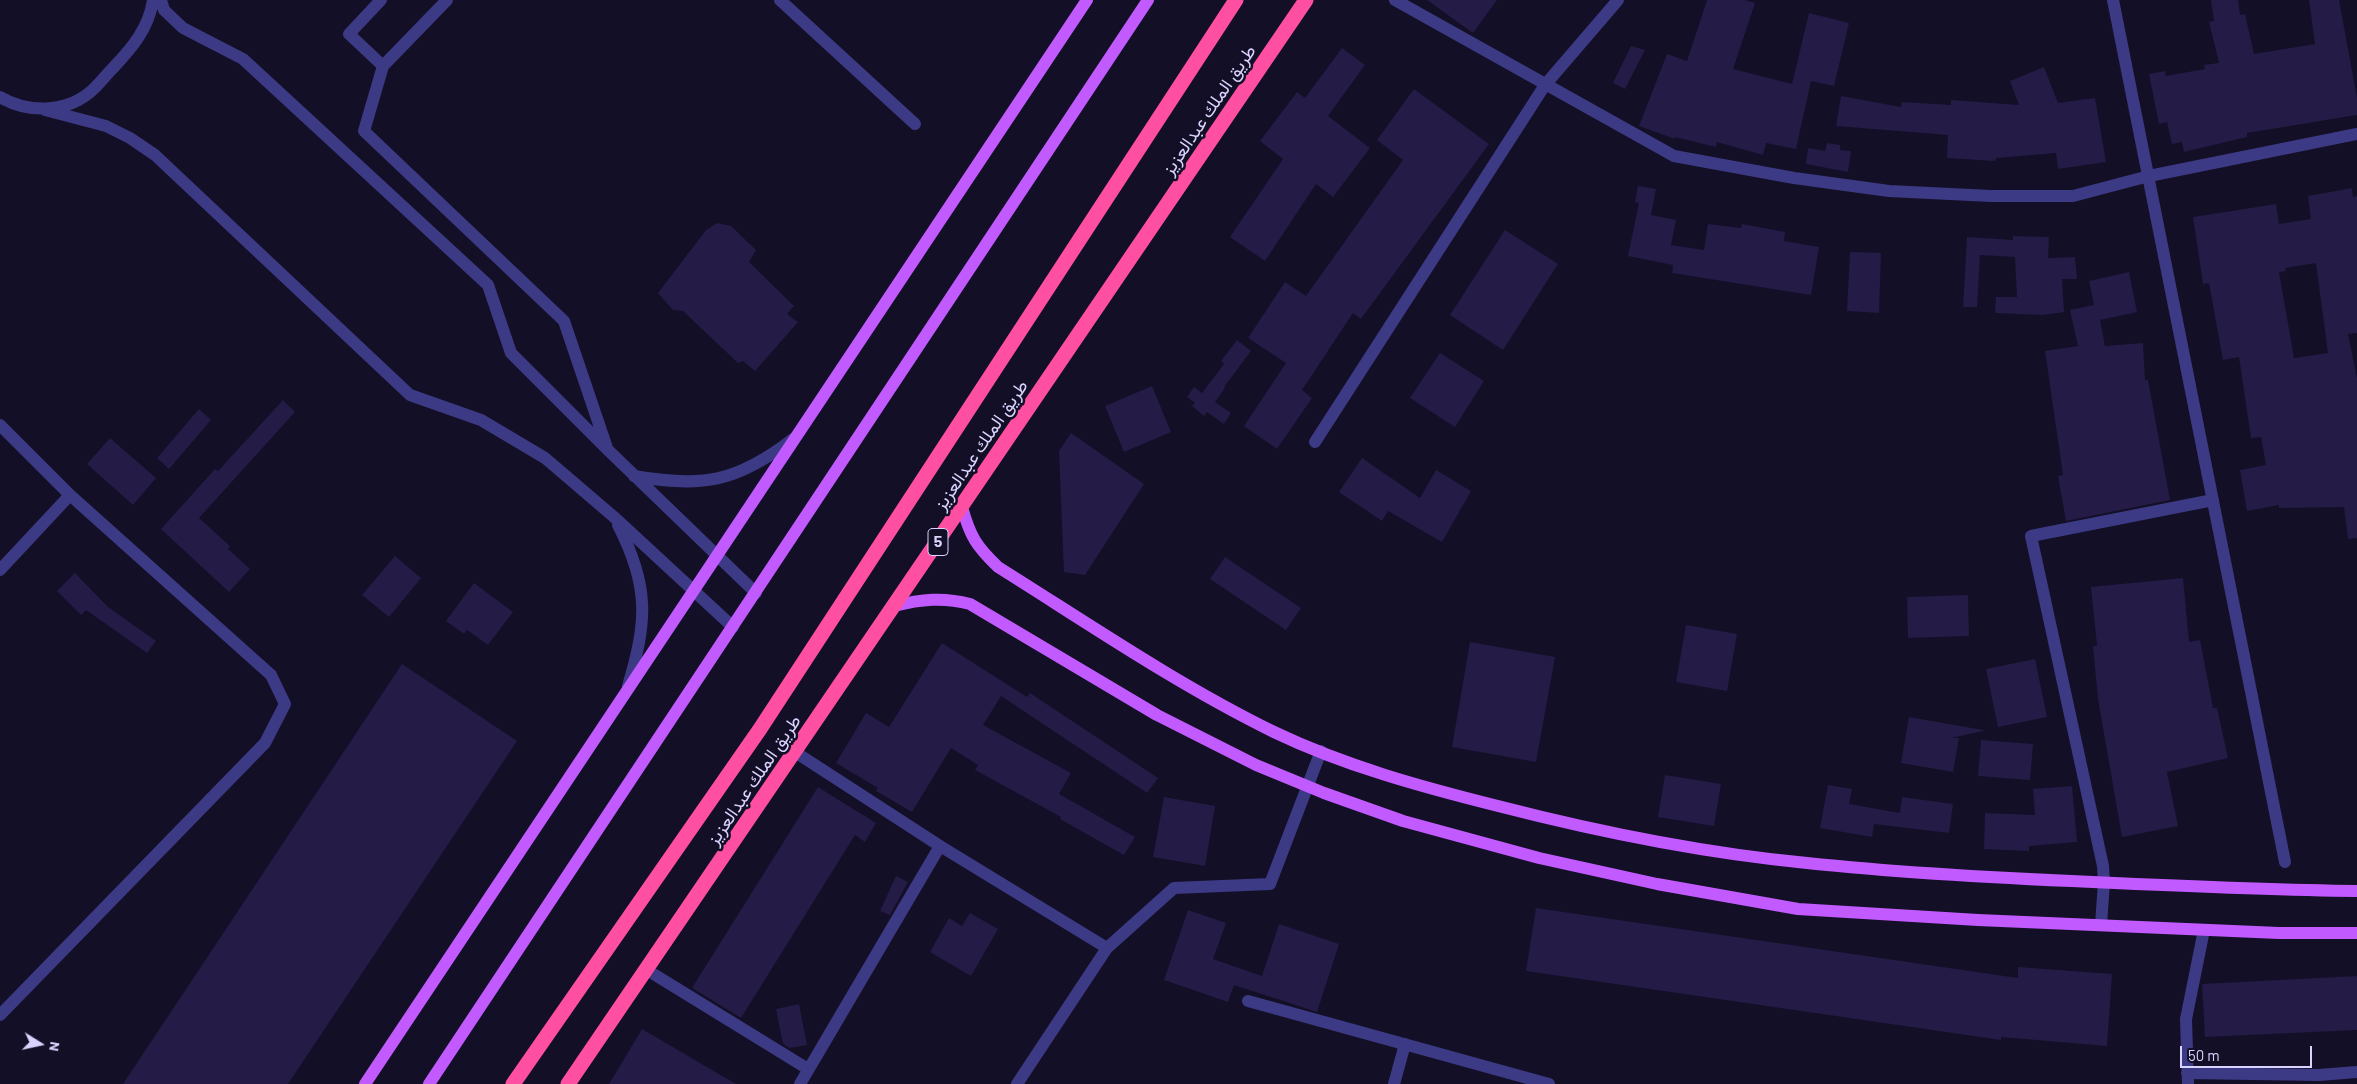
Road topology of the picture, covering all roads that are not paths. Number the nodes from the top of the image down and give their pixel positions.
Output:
1 (153, 0) edge
2 (161, 0) edge
3 (382, 0) edge
4 (447, 0) edge
5 (780, 0) edge
6 (1087, 0) edge
7 (1148, 0) edge
8 (1236, 0) edge
9 (1306, 0) edge
10 (1394, 0) edge
11 (1618, 0) edge
12 (2113, 0) edge
13 (383, 66) junction
14 (1545, 85) junction
15 (0, 97) edge
16 (45, 110) junction
17 (915, 124) dead end
18 (2357, 134) edge
19 (2149, 176) junction
20 (0, 426) edge
21 (798, 436) junction
22 (1315, 442) dead end
23 (608, 450) junction
24 (634, 476) junction
25 (70, 494) junction
26 (2213, 500) junction
27 (962, 507) junction
28 (614, 517) junction
29 (716, 556) junction
30 (0, 570) edge
31 (694, 590) junction
32 (756, 592) junction
33 (894, 606) junction
34 (733, 626) junction
35 (627, 690) junction
36 (1321, 751) junction
37 (795, 752) junction
38 (1307, 786) junction
39 (940, 846) junction
40 (2285, 862) dead end
41 (2104, 882) junction
42 (2357, 891) edge
43 (2101, 926) junction
44 (2204, 930) junction
45 (2357, 933) edge
46 (1107, 948) junction
47 (647, 970) junction
48 (1248, 1001) dead end
49 (0, 1015) edge
50 (1404, 1044) junction
51 (808, 1069) junction
52 (2357, 1072) edge
53 (2186, 1080) edge
54 (365, 1084) edge
55 (428, 1084) edge
56 (513, 1084) edge
57 (568, 1084) edge
58 (800, 1084) edge
59 (1018, 1084) edge
60 (1394, 1084) edge
61 (1549, 1084) edge

1 - 16 street
2 - 23 street
3 - 13 street
4 - 13 street
5 - 17 street
6 - 21 main road
7 - 32 main road
8 - 56 highway, طريق الملك عبدالعزيز
9 - 27 highway, طريق الملك عبدالعزيز / 5
10 - 14 street
11 - 14 street
12 - 19 street
13 - 23 street
14 - 19 street
14 - 22 street
15 - 16 street
16 - 28 street
18 - 19 street
19 - 26 street
20 - 25 street
21 - 24 street
21 - 29 main road
23 - 24 street
24 - 29 street
25 - 30 street
25 - 49 street
26 - 40 street
26 - 41 street
27 - 33 highway, طريق الملك عبدالعزيز / 5
27 - 36 main road
28 - 31 street
28 - 35 street
29 - 31 main road
29 - 32 street
31 - 34 street
31 - 35 main road
32 - 34 main road
33 - 37 highway, طريق الملك عبدالعزيز / 5
33 - 38 main road
34 - 55 main road
35 - 54 main road
36 - 38 street
36 - 41 main road
37 - 39 street
37 - 47 highway, طريق الملك عبدالعزيز / 5
38 - 43 main road
38 - 46 street
39 - 46 street
39 - 51 street
41 - 42 main road
41 - 43 street
43 - 44 main road
44 - 45 main road
44 - 53 street
46 - 59 street
47 - 51 street
47 - 57 highway, طريق الملك عبدالعزيز / 5
48 - 50 street
50 - 60 street
50 - 61 street
51 - 58 street
52 - 53 street

